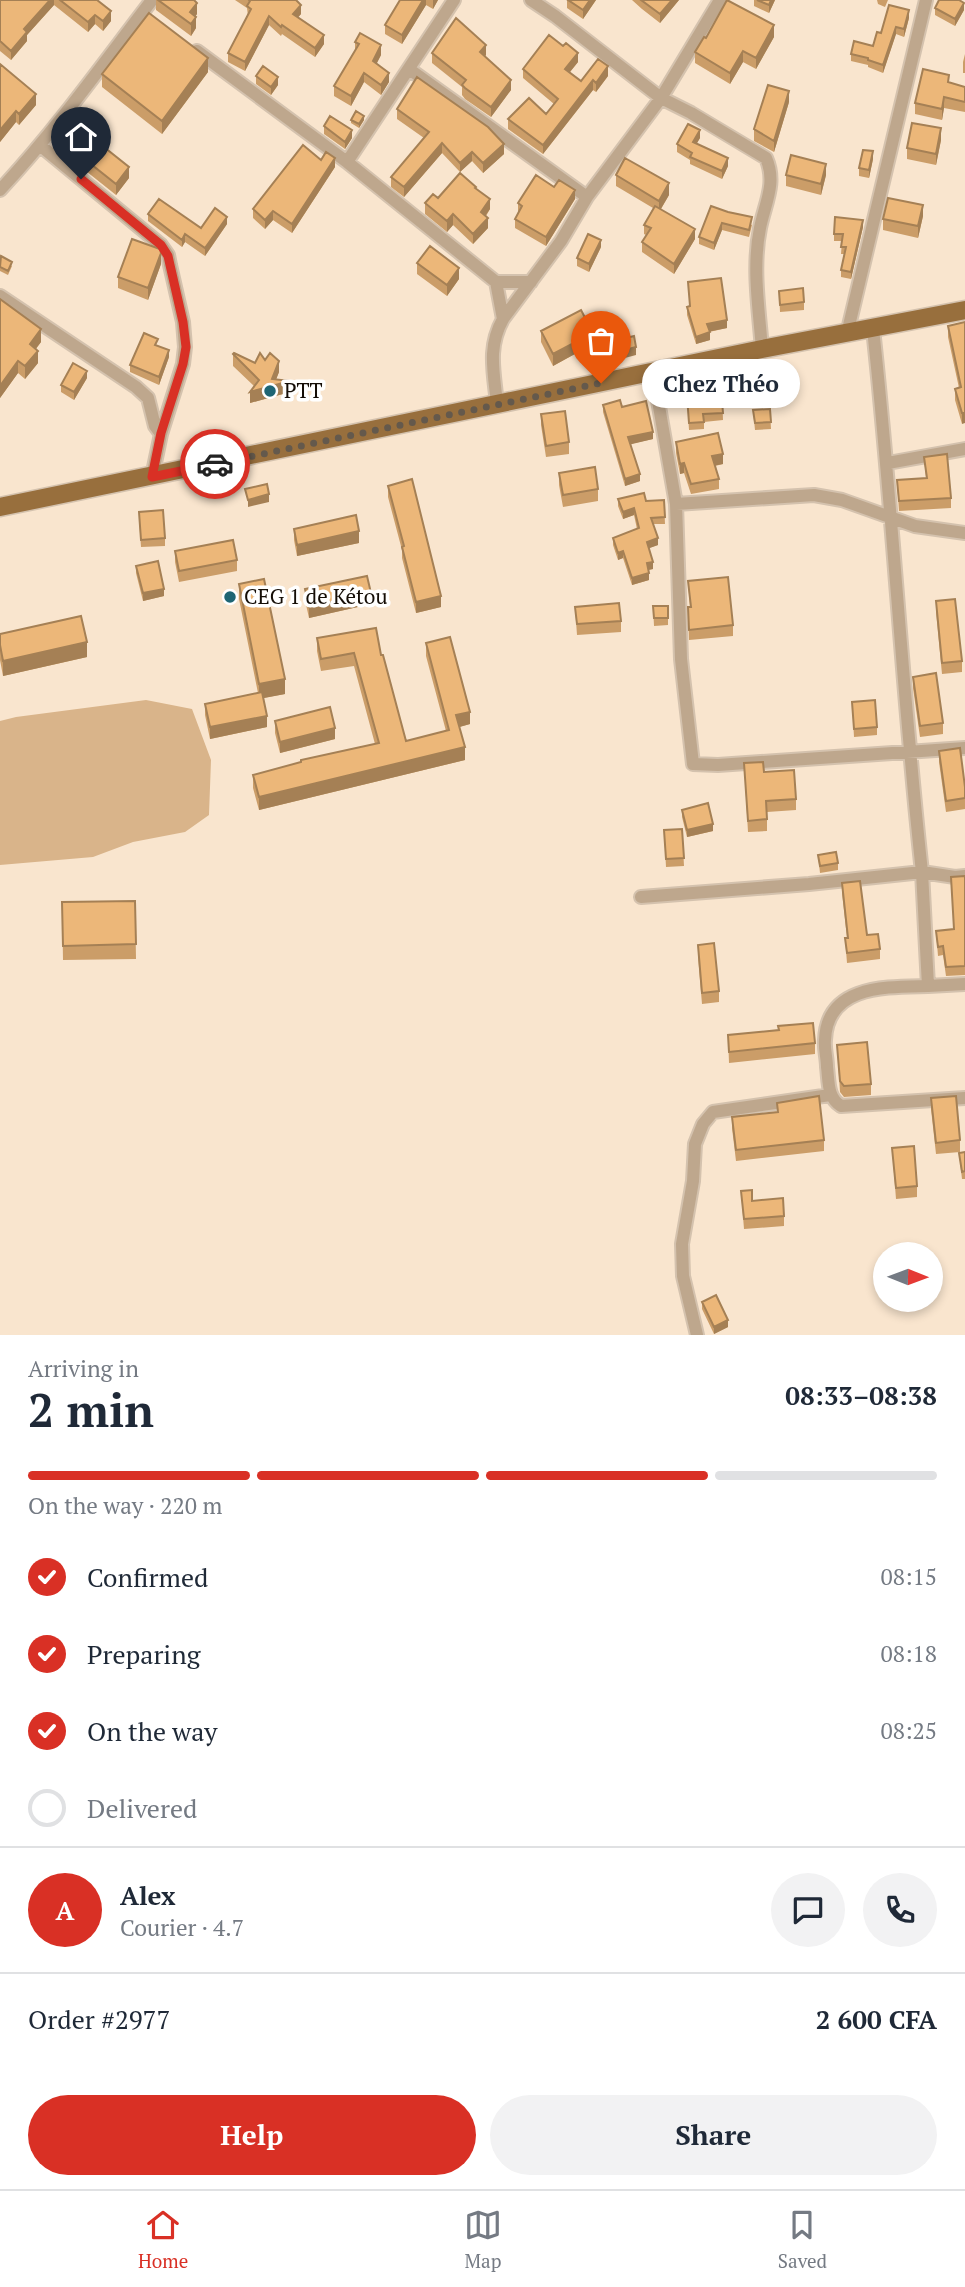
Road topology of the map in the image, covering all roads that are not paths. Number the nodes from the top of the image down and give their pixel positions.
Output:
1 (152, 0) edge
2 (454, 0) edge
3 (531, 0) edge
4 (720, 0) edge
5 (926, 0) edge
6 (186, 43) edge
7 (409, 69) junction
8 (661, 98) junction
9 (41, 146) junction
10 (347, 162) junction
11 (0, 190) edge
12 (587, 197) junction
13 (496, 282) junction
14 (531, 282) junction
15 (0, 296) edge
16 (965, 310) edge
17 (503, 319) junction
18 (873, 330) junction
19 (847, 334) junction
20 (761, 349) junction
21 (653, 372) junction
22 (496, 404) junction
23 (161, 433) junction
24 (965, 449) edge
25 (888, 463) junction
26 (152, 477) junction
27 (676, 504) junction
28 (0, 508) edge
29 (891, 516) junction
30 (965, 533) edge
31 (965, 748) edge
32 (909, 753) junction
33 (922, 872) junction
34 (965, 876) edge
35 (641, 897) dead end
36 (965, 985) edge
37 (928, 986) junction
38 (830, 1095) junction
39 (965, 1098) edge
40 (697, 1335) edge

1 - 9 street
2 - 7 street
3 - 8 street
4 - 8 street
5 - 19 street
6 - 10 street
7 - 10 street
7 - 12 street
8 - 12 street
8 - 20 street
9 - 11 street
9 - 23 street
10 - 13 street
12 - 14 street
13 - 14 street
13 - 17 street
14 - 17 street
15 - 23 street
16 - 18 main road
17 - 22 street
18 - 19 main road
18 - 25 street
19 - 20 main road
20 - 21 main road
21 - 22 main road
21 - 27 street
22 - 26 main road
23 - 26 street
24 - 25 street
25 - 29 street
26 - 28 main road
27 - 29 street
27 - 32 street
29 - 30 street
29 - 32 street
31 - 32 street
32 - 33 street
33 - 34 street
33 - 35 street
33 - 37 street
36 - 37 street
37 - 38 street
38 - 39 street
38 - 40 street

